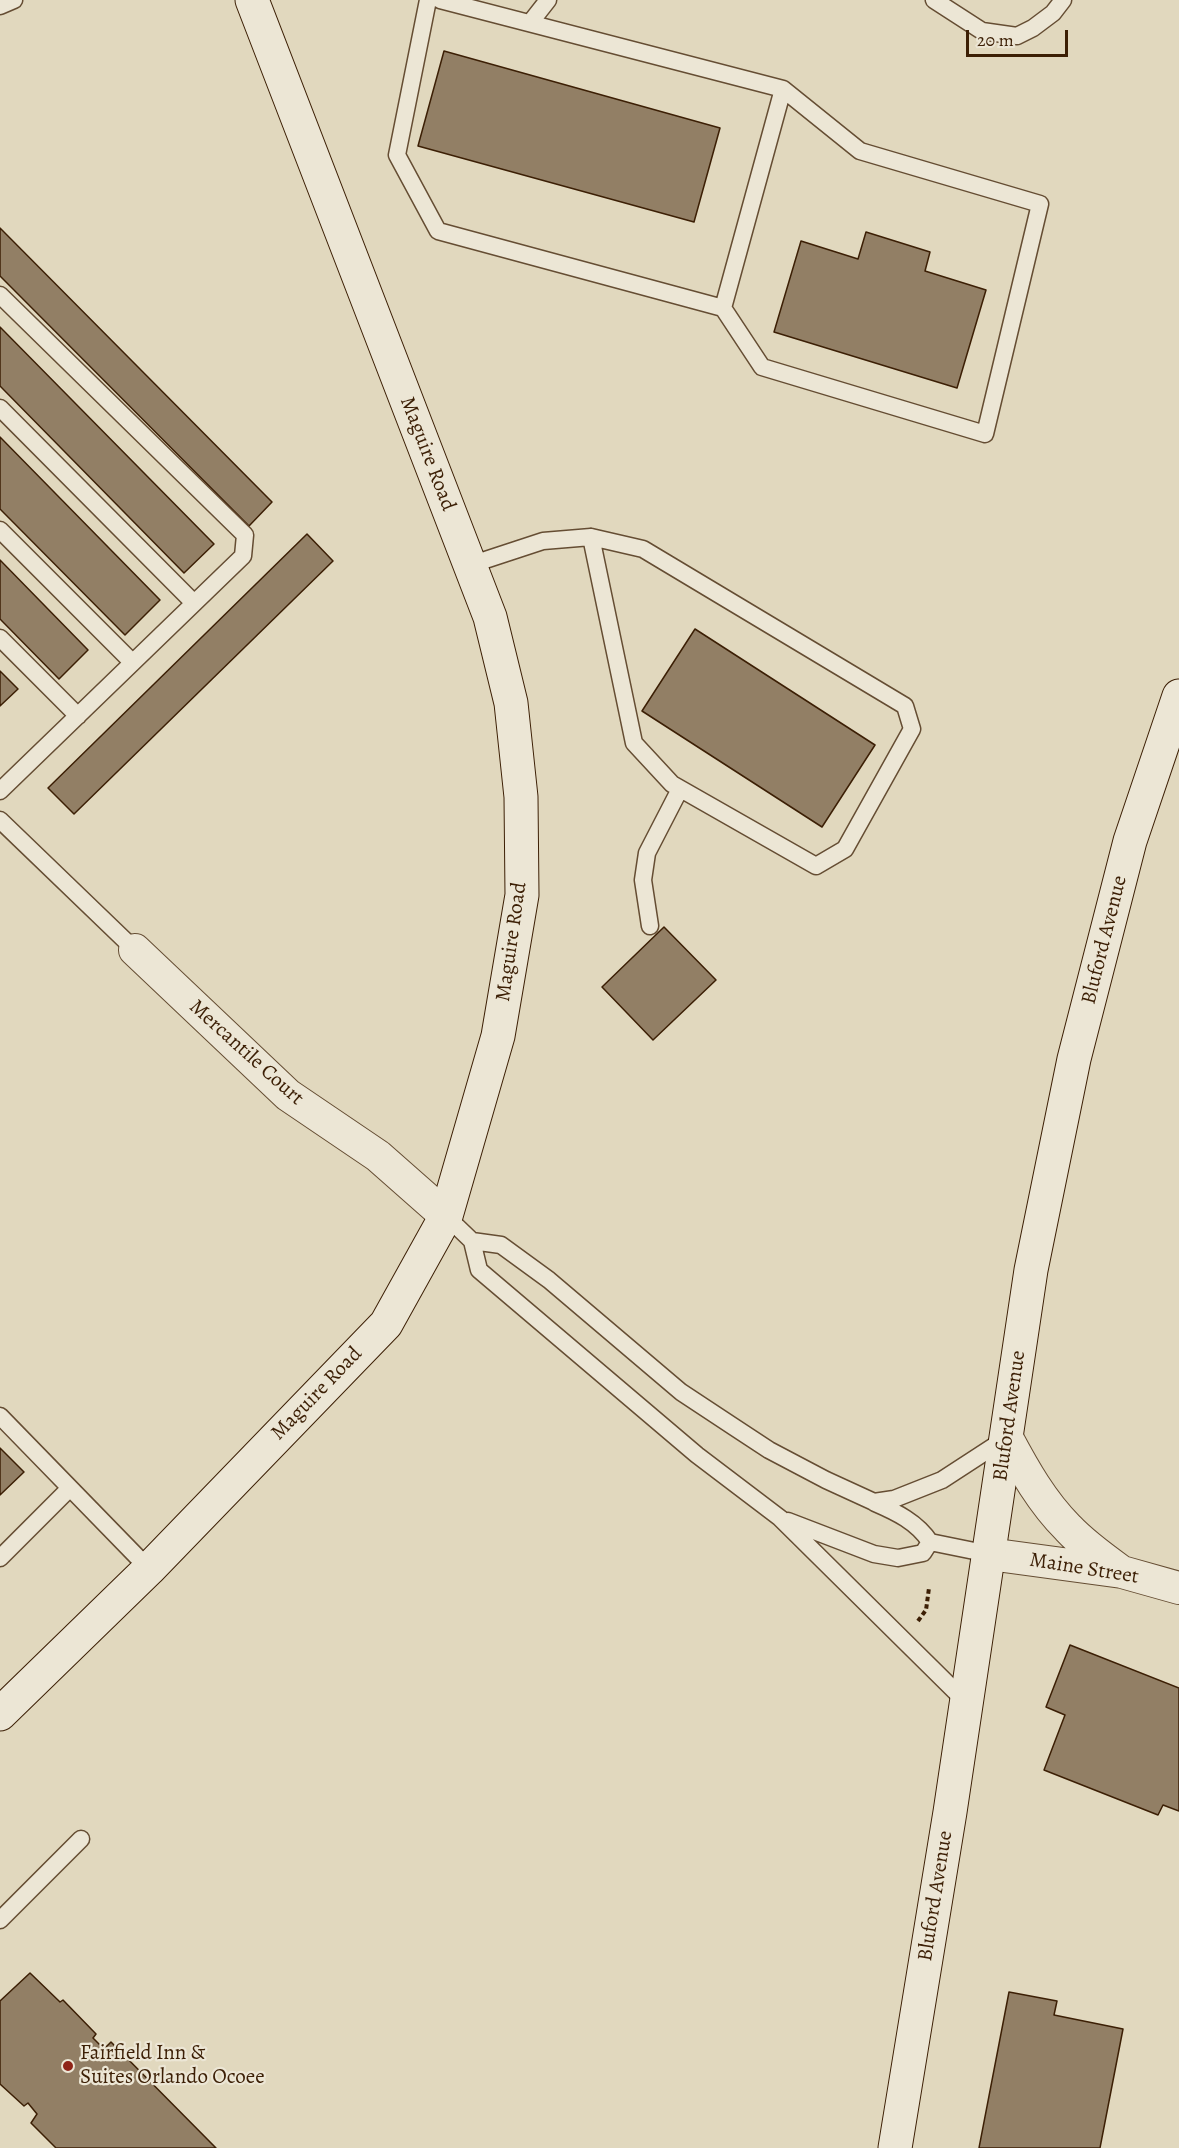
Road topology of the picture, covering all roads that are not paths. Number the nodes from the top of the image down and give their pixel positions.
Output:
1 (14, 0) edge
2 (252, 0) edge
3 (428, 0) edge
4 (440, 0) edge
5 (548, 0) edge
6 (934, 0) edge
7 (1063, 0) edge
8 (0, 6) edge
9 (530, 23) junction
10 (783, 89) junction
11 (0, 295) edge
12 (723, 308) junction
13 (0, 408) edge
14 (0, 530) edge
15 (591, 537) junction
16 (470, 565) junction
17 (194, 603) junction
18 (0, 638) edge
19 (132, 662) junction
20 (1179, 696) edge
21 (78, 716) junction
22 (680, 789) junction
23 (0, 791) edge
24 (0, 820) edge
25 (650, 926) dead end
26 (135, 950) joint
27 (446, 1216) junction
28 (471, 1241) junction
29 (0, 1416) edge
30 (1007, 1438) junction
31 (70, 1488) junction
32 (874, 1502) junction
33 (780, 1518) junction
34 (930, 1542) junction
35 (988, 1554) junction
36 (0, 1558) edge
37 (149, 1569) junction
38 (1122, 1572) junction
39 (1179, 1588) edge
40 (966, 1702) junction
41 (0, 1714) edge
42 (81, 1839) dead end
43 (0, 1920) edge
44 (895, 2148) edge

1 - 8 lane
2 - 16 main road, Maguire Road
3 - 12 lane
4 - 9 lane
5 - 9 lane
6 - 7 lane
9 - 10 lane
10 - 12 lane
10 - 12 lane
11 - 17 lane
13 - 17 lane
14 - 19 lane
15 - 16 lane
15 - 22 lane
15 - 22 lane
16 - 27 main road, Maguire Road
17 - 19 lane
18 - 21 lane
19 - 21 lane
20 - 30 main road, Bluford Avenue
21 - 23 lane
22 - 25 lane
24 - 26 lane
26 - 27 street, Mercantile Court
27 - 28 lane
27 - 37 main road, Maguire Road
28 - 32 lane
28 - 33 lane
29 - 31 lane
30 - 32 lane
30 - 35 main road, Bluford Avenue
30 - 38 street
31 - 36 lane
31 - 37 lane
32 - 34 lane
33 - 34 lane
33 - 40 lane
34 - 35 lane
35 - 38 street, Maine Street
35 - 40 main road, Bluford Avenue
37 - 41 main road, Maguire Road
38 - 39 street, Maine Street
40 - 44 main road, Bluford Avenue
42 - 43 lane

